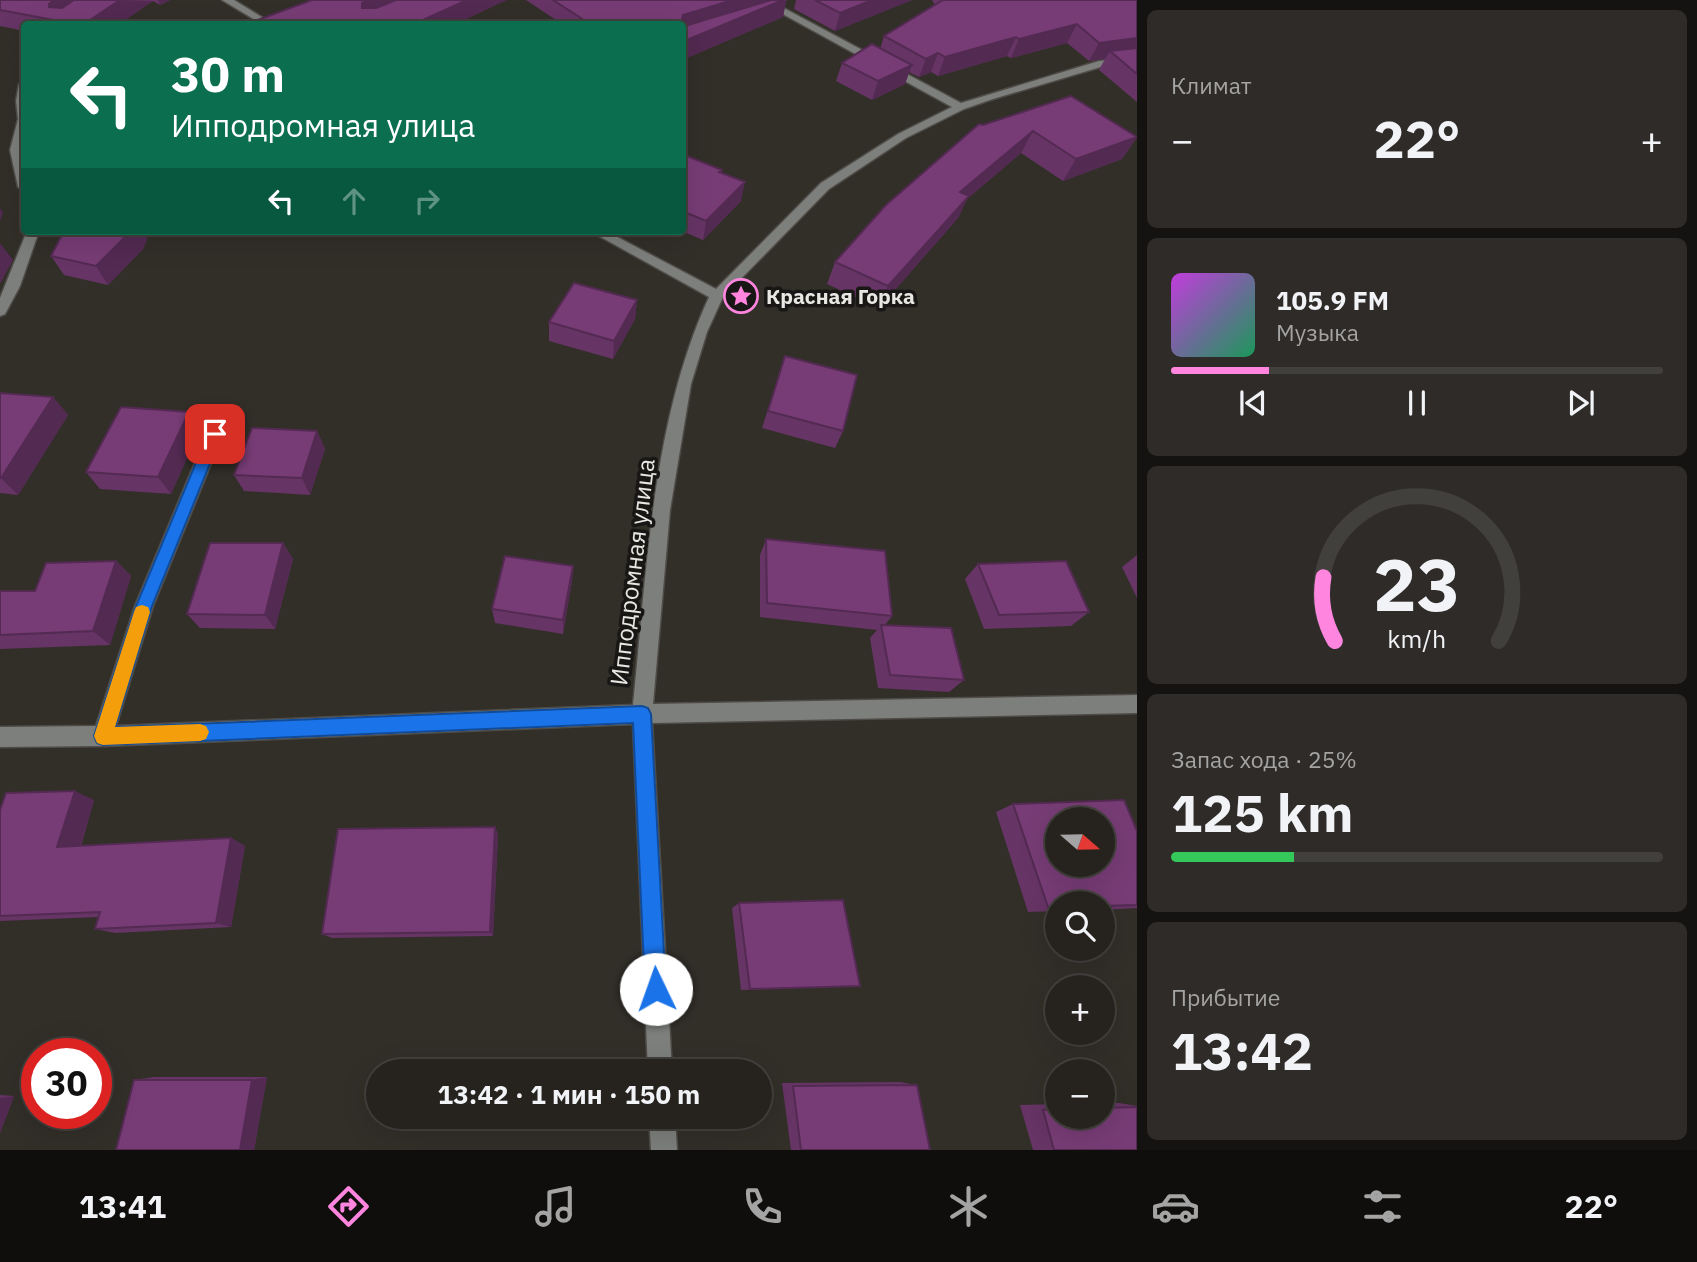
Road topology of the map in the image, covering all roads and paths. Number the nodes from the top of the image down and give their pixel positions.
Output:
1 (227, 0) edge
2 (793, 4) dead end
3 (780, 9) junction
4 (755, 16) edge
5 (263, 21) edge
6 (1137, 60) edge
7 (960, 107) junction
8 (21, 128) edge
9 (16, 150) junction
10 (0, 153) edge
11 (21, 173) edge
12 (32, 235) edge
13 (604, 235) edge
14 (717, 295) junction
15 (0, 311) edge
16 (215, 434) dead end
17 (1137, 704) edge
18 (642, 714) junction
19 (103, 736) junction
20 (0, 737) edge
21 (659, 1059) edge
22 (663, 1129) edge
23 (664, 1150) edge

1 - 5 street
2 - 3 street
3 - 4 street
3 - 7 street
6 - 7 street, Ипподромная улица
7 - 14 street, Ипподромная улица
8 - 9 street
9 - 10 street
9 - 11 street
12 - 15 street
13 - 14 street
14 - 18 street, Ипподромная улица
16 - 19 street
17 - 18 street
18 - 19 street, Ипподромная улица
18 - 21 street
19 - 20 street, Ипподромная улица
22 - 23 street

